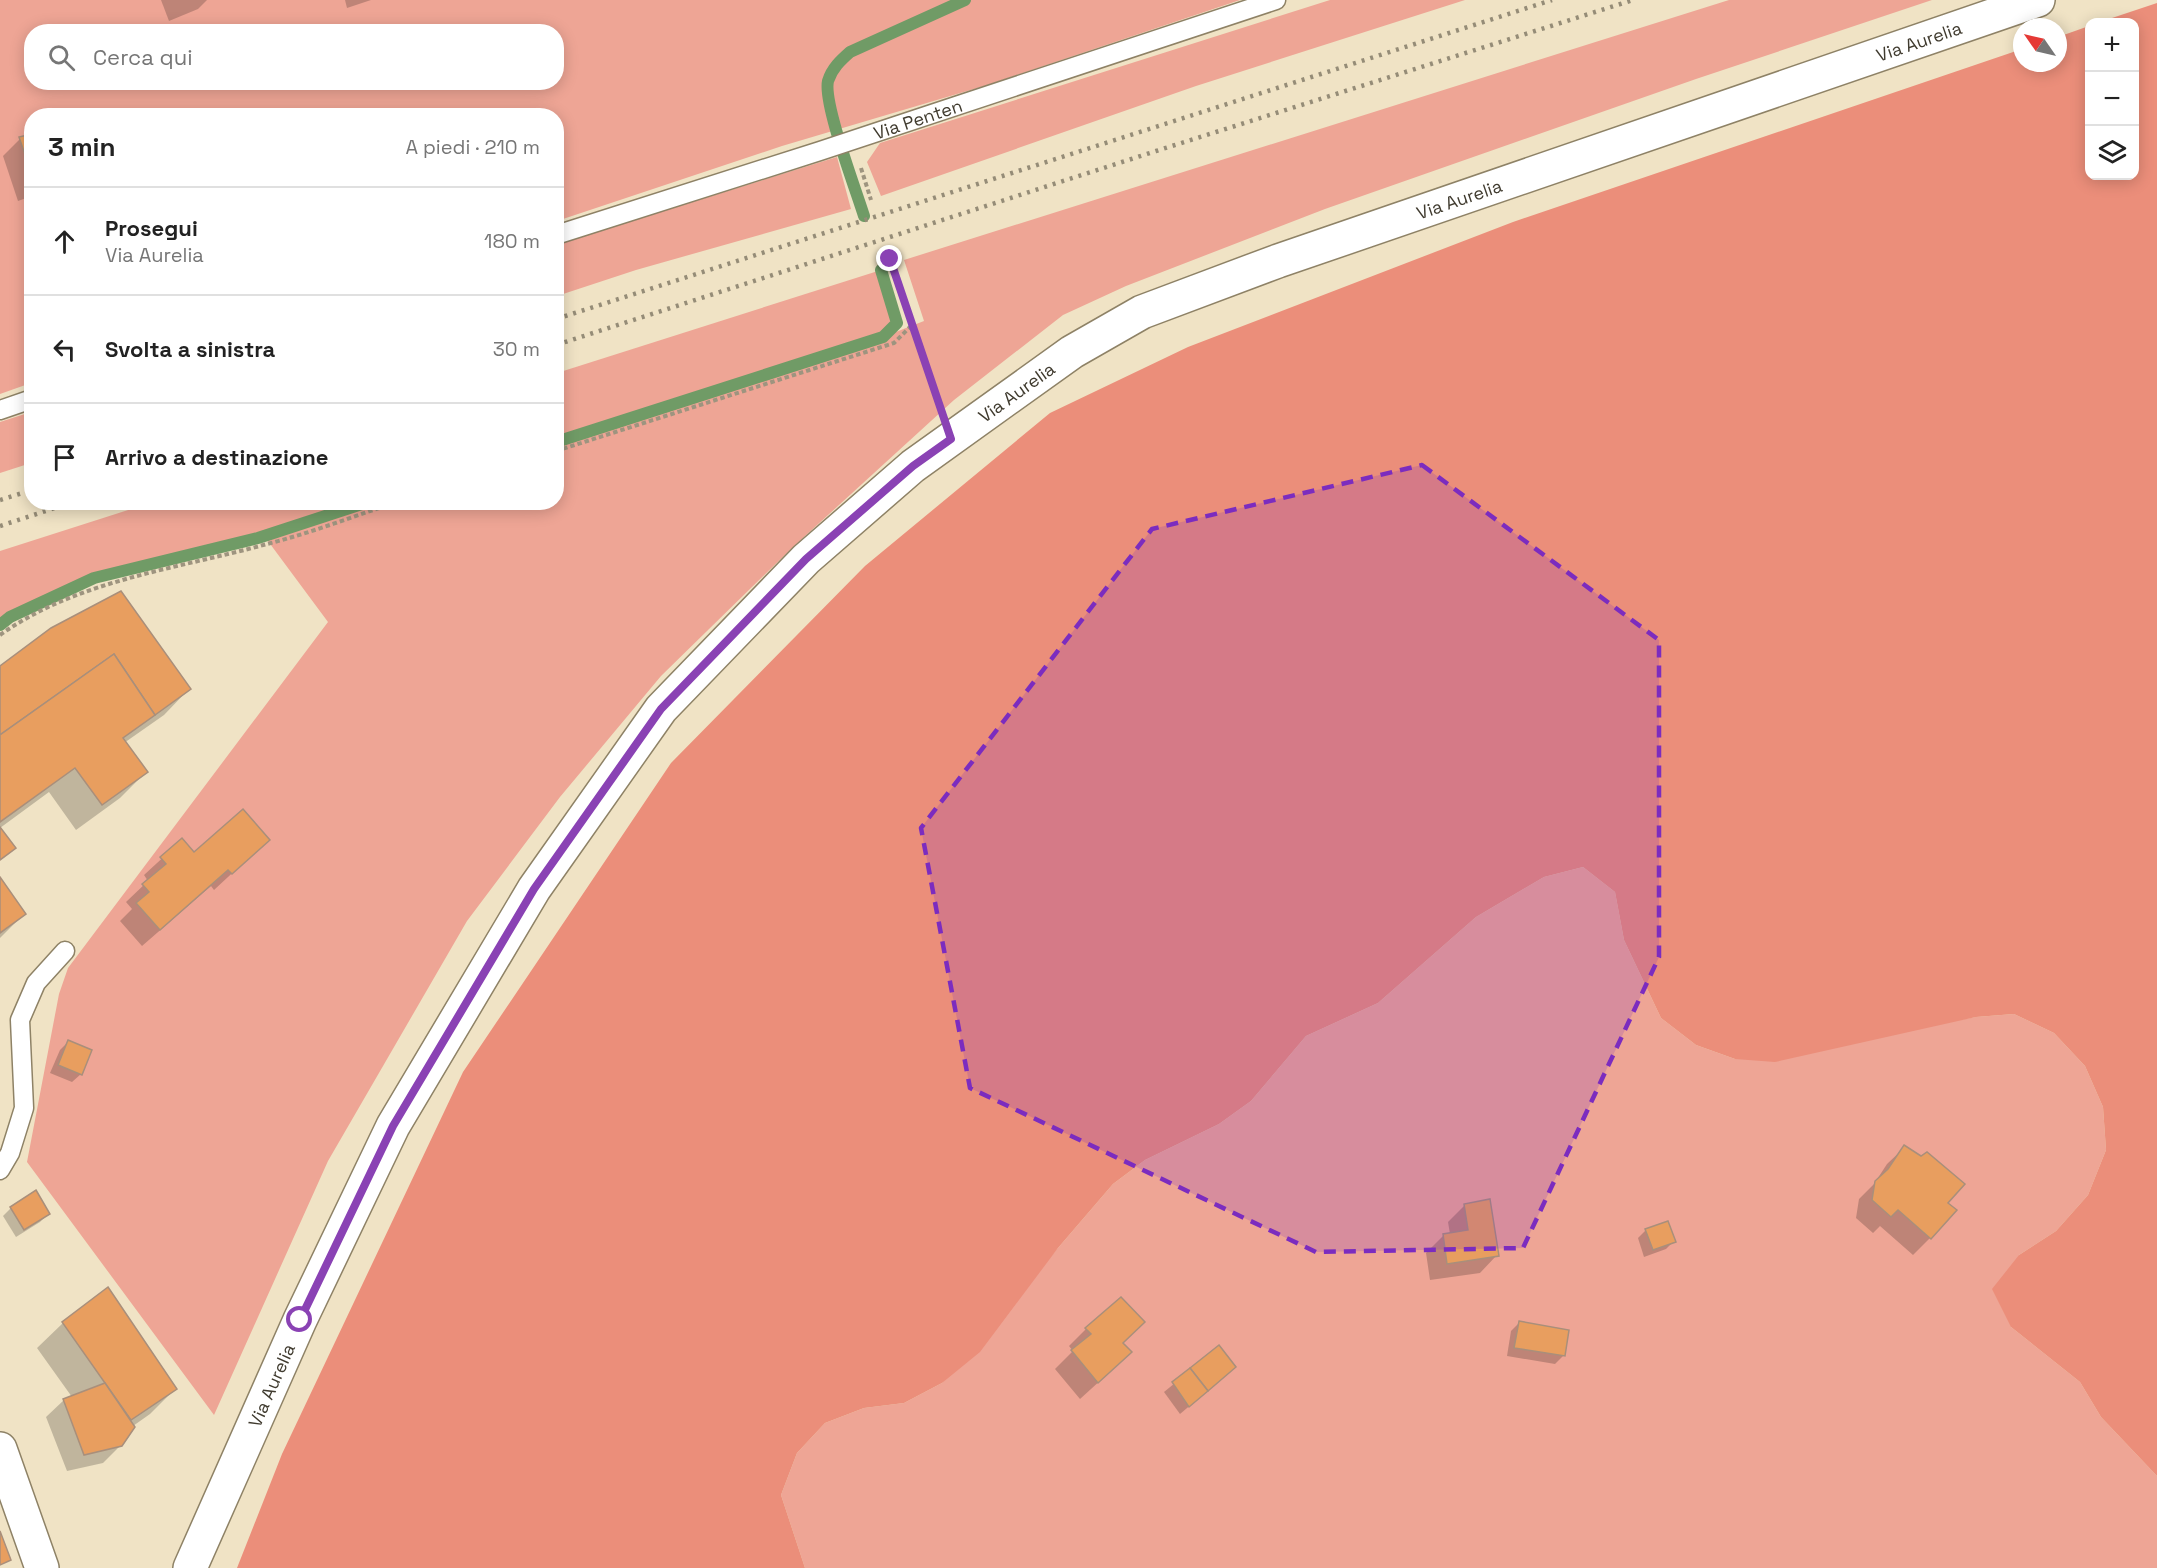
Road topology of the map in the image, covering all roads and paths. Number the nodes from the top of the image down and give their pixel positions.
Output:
1 (1276, 0) edge
2 (2038, 0) edge
3 (564, 232) edge
4 (890, 259) dead end
5 (911, 326) junction
6 (24, 402) edge
7 (0, 410) edge
8 (951, 439) junction
9 (564, 448) edge
10 (373, 510) edge
11 (0, 635) edge
12 (65, 951) dead end
13 (0, 1170) edge
14 (0, 1449) edge
15 (42, 1568) edge
16 (190, 1568) edge

1 - 3 lane, Via Penten
2 - 8 main road, Via Aurelia
4 - 5 path
5 - 8 path
5 - 9 path
6 - 7 lane
8 - 16 main road, Via Aurelia
10 - 11 path
12 - 13 lane
14 - 15 main road

